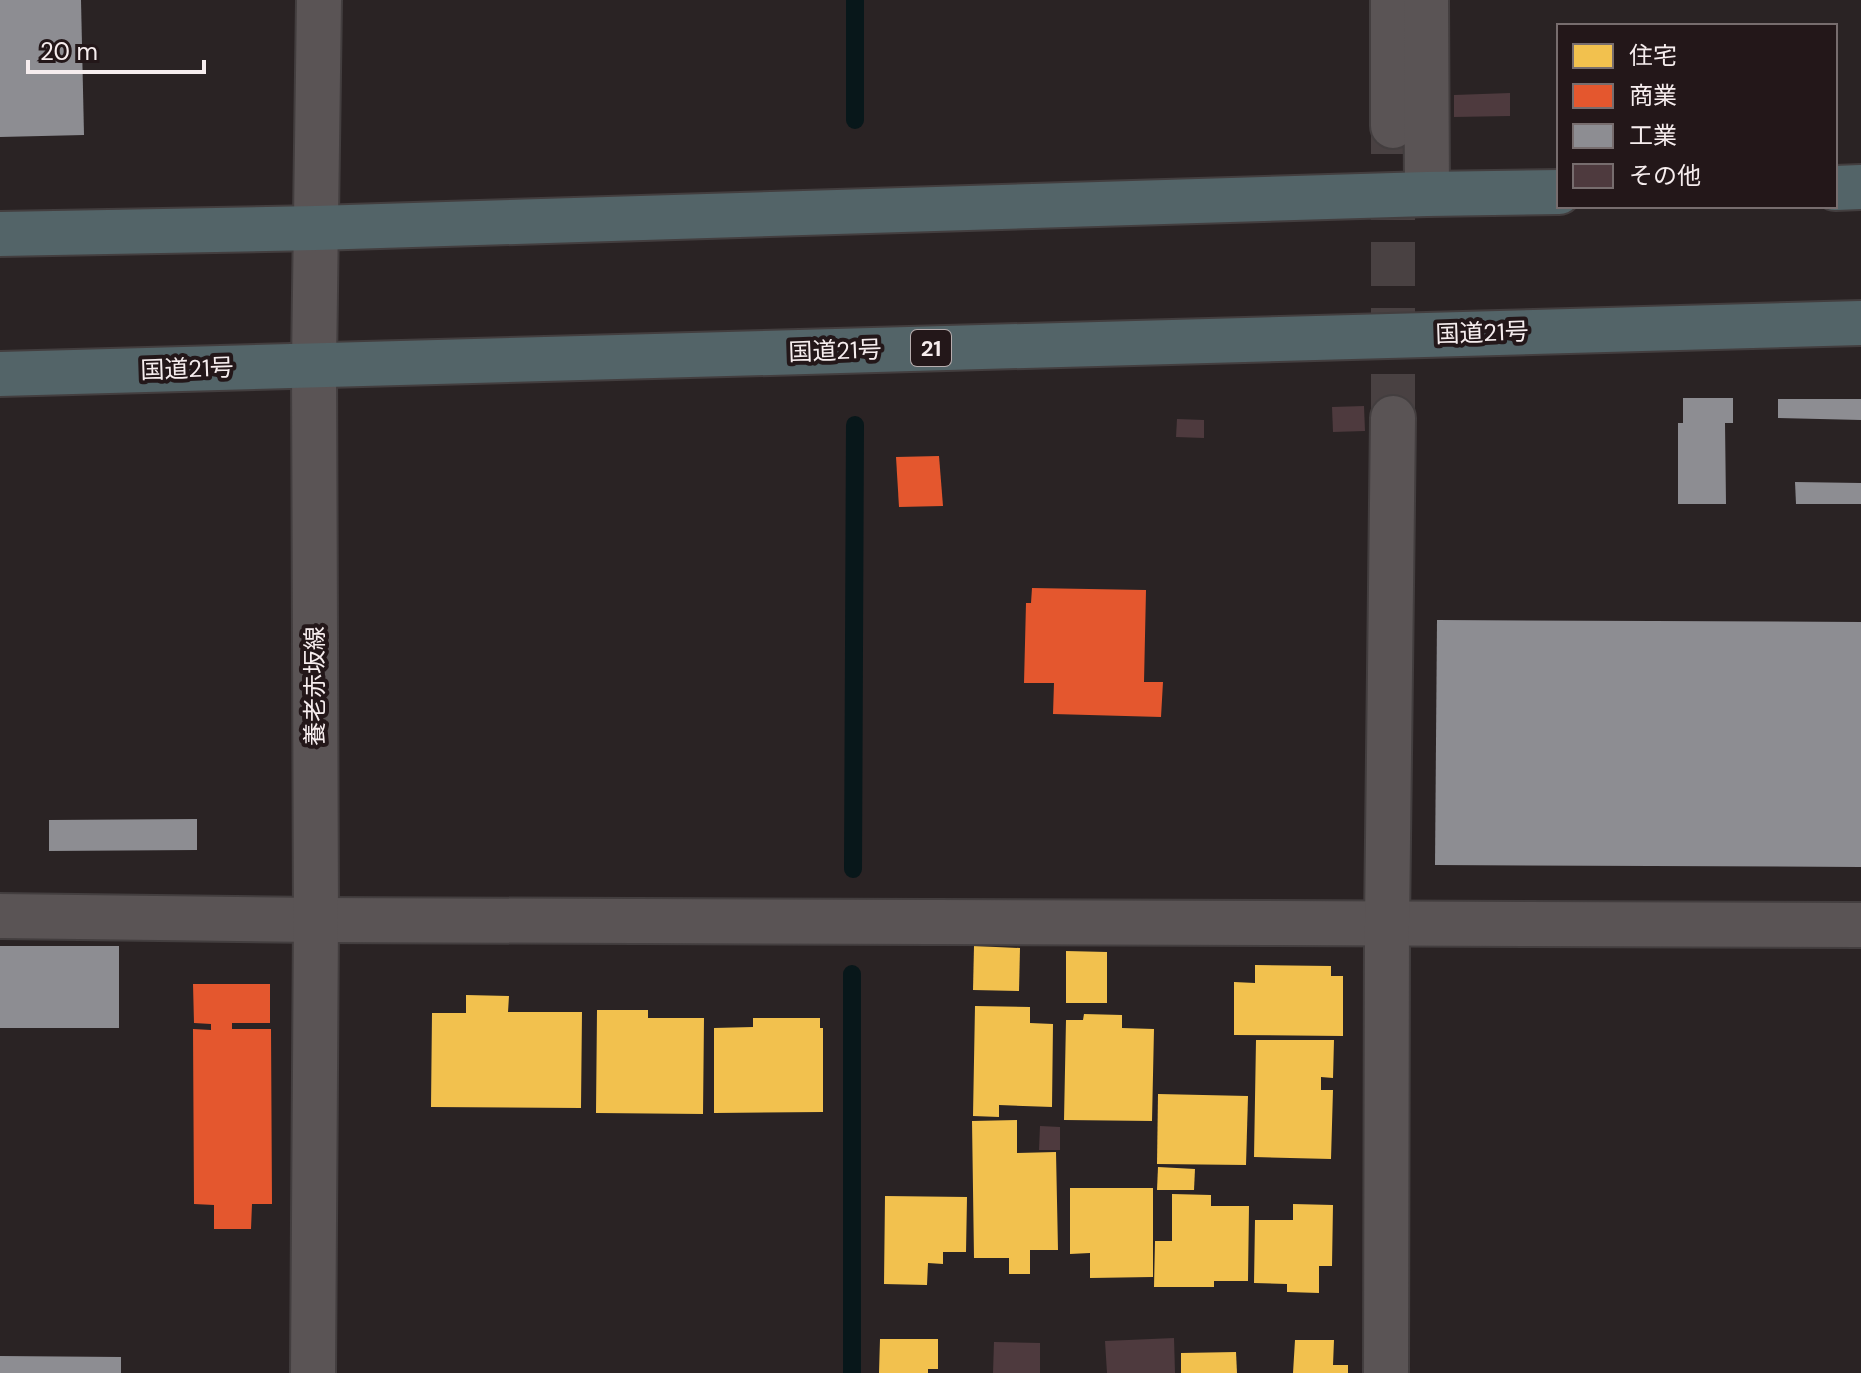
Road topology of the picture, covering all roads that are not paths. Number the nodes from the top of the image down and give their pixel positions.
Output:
1 (319, 0) edge
2 (1393, 0) edge
3 (1426, 0) edge
4 (1393, 126) tunnel mouth
5 (1861, 187) edge
6 (1837, 188) edge
7 (1557, 192) edge
8 (1427, 194) junction
9 (316, 228) junction
10 (0, 234) edge
11 (1861, 323) edge
12 (314, 365) junction
13 (0, 374) edge
14 (1393, 418) tunnel mouth
15 (0, 916) edge
16 (316, 920) junction
17 (1387, 924) junction
18 (1861, 925) edge
19 (313, 1373) edge
20 (1386, 1373) edge

1 - 9 street, 養老赤坂線
2 - 4 street
3 - 8 street
5 - 6 highway
7 - 8 highway
8 - 9 highway
9 - 10 highway
9 - 12 street, 養老赤坂線
11 - 12 highway, 国道21号 / 21
12 - 13 highway, 国道21号 / 21
12 - 16 street, 養老赤坂線
14 - 17 street
15 - 16 street
16 - 17 street
16 - 19 street, 養老赤坂線
17 - 18 street
17 - 20 street

